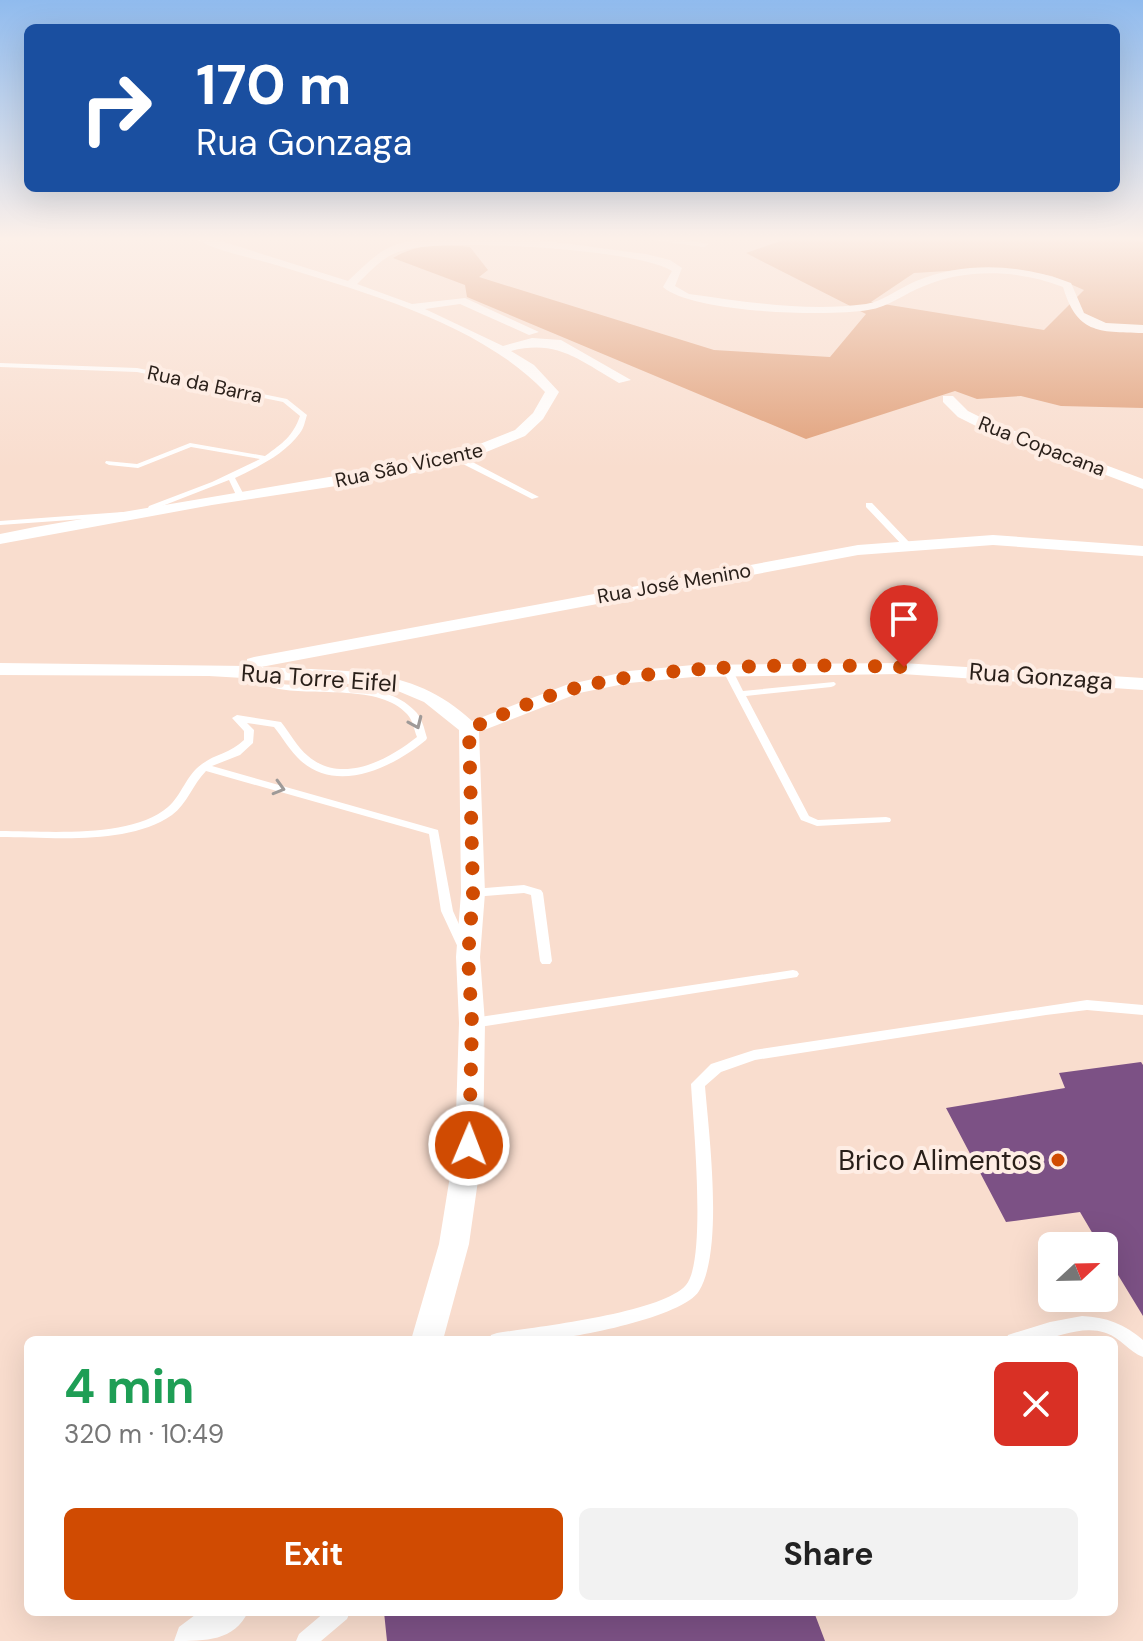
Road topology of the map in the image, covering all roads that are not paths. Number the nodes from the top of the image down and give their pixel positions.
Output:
1 (425, 315) edge
2 (494, 315) edge
3 (1081, 315) edge
4 (1143, 329) edge
5 (533, 332) dead end
6 (502, 350) junction
7 (0, 365) edge
8 (624, 380) dead end
9 (948, 399) dead end
10 (268, 458) junction
11 (458, 458) junction
12 (109, 463) dead end
13 (230, 476) junction
14 (1143, 484) edge
15 (240, 495) junction
16 (535, 497) dead end
17 (869, 505) dead end
18 (152, 508) junction
19 (124, 514) junction
20 (0, 523) edge
21 (0, 539) edge
22 (907, 545) junction
23 (1143, 551) edge
24 (0, 669) edge
25 (727, 669) junction
26 (209, 670) junction
27 (241, 672) junction
28 (831, 684) dead end
29 (1143, 684) edge
30 (739, 694) junction
31 (469, 729) junction
32 (204, 767) junction
33 (886, 820) dead end
34 (0, 834) edge
35 (473, 893) junction
36 (468, 957) junction
37 (546, 961) dead end
38 (793, 974) dead end
39 (1143, 1010) edge
40 (472, 1023) junction
41 (428, 1336) edge
42 (517, 1336) edge
43 (1029, 1336) edge
44 (1143, 1350) edge
45 (224, 1616) edge
46 (335, 1616) edge
47 (193, 1641) edge
48 (306, 1641) edge

1 - 6 street, Rua São Vicente
2 - 5 street
3 - 4 street
6 - 8 street
6 - 11 street, Rua São Vicente
7 - 10 lane, Rua da Barra
9 - 14 street, Rua Copacana
10 - 12 lane
10 - 13 lane, Rua da Barra
11 - 15 street, Rua São Vicente
11 - 16 lane
13 - 15 lane
13 - 18 lane, Rua da Barra
15 - 18 street, Rua São Vicente
17 - 22 lane
18 - 19 street, Rua São Vicente
19 - 20 lane
19 - 21 street, Rua São Vicente
22 - 23 street, Rua José Menino
22 - 26 street, Rua José Menino
24 - 26 street
25 - 29 street, Rua Gonzaga
25 - 30 lane
25 - 31 street, Rua Gonzaga
26 - 27 street, Rua Torre Eifel
27 - 31 street, Rua Torre Eifel
27 -> 32 lane
28 - 30 lane
30 - 33 lane
31 - 35 street
32 - 34 lane
32 -> 36 lane
35 - 36 street
35 - 37 lane
36 - 40 street
38 - 40 lane
39 - 42 lane
40 - 41 street
43 - 44 lane
45 - 47 street
46 - 48 lane

